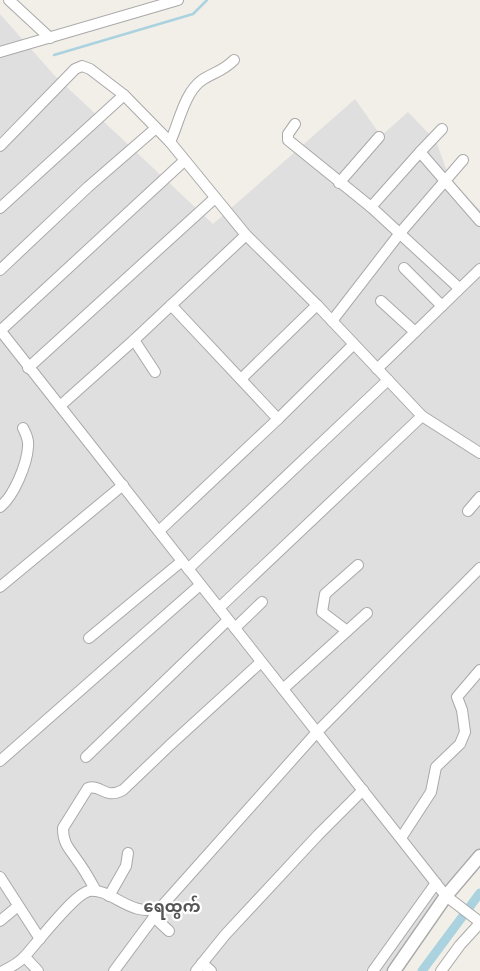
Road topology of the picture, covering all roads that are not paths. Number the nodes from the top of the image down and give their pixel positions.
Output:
1 (9, 0) edge
2 (178, 0) edge
3 (50, 38) junction
4 (0, 52) edge
5 (234, 60) dead end
6 (124, 96) junction
7 (296, 124) dead end
8 (156, 128) junction
9 (442, 129) dead end
10 (379, 137) dead end
11 (170, 142) junction
12 (0, 146) edge
13 (420, 152) junction
14 (463, 160) dead end
15 (184, 161) junction
16 (446, 180) junction
17 (340, 183) junction
18 (215, 198) junction
19 (371, 207) junction
20 (0, 208) edge
21 (480, 221) edge
22 (400, 233) junction
23 (246, 235) junction
24 (404, 268) dead end
25 (480, 269) edge
26 (0, 270) edge
27 (460, 288) junction
28 (382, 301) dead end
29 (171, 305) junction
30 (317, 305) junction
31 (442, 306) junction
32 (332, 321) junction
33 (0, 330) edge
34 (415, 332) junction
35 (134, 340) junction
36 (353, 345) junction
37 (28, 368) junction
38 (377, 369) junction
39 (155, 372) dead end
40 (241, 379) junction
41 (388, 380) junction
42 (60, 406) junction
43 (422, 416) junction
44 (278, 419) junction
45 (23, 428) dead end
46 (480, 453) edge
47 (122, 485) junction
48 (480, 497) edge
49 (0, 507) edge
50 (468, 511) dead end
51 (159, 531) junction
52 (185, 565) junction
53 (358, 565) dead end
54 (480, 568) edge
55 (200, 585) junction
56 (0, 587) edge
57 (262, 602) dead end
58 (219, 608) junction
59 (367, 613) dead end
60 (232, 624) junction
61 (347, 631) junction
62 (89, 638) dead end
63 (262, 662) junction
64 (480, 670) edge
65 (283, 689) junction
66 (317, 732) junction
67 (86, 757) dead end
68 (0, 761) edge
69 (363, 790) junction
70 (401, 838) junction
71 (128, 853) dead end
72 (480, 856) edge
73 (93, 868) dead end
74 (0, 879) edge
75 (436, 883) junction
76 (94, 888) junction
77 (109, 896) junction
78 (449, 899) junction
79 (18, 906) junction
80 (154, 914) junction
81 (0, 921) edge
82 (479, 921) edge
83 (169, 931) dead end
84 (40, 939) junction
85 (25, 957) junction
86 (199, 967) edge
87 (3, 971) edge
88 (38, 971) edge
89 (114, 971) edge
90 (212, 971) edge
91 (373, 971) edge
92 (394, 971) edge
93 (440, 971) edge

1 - 3 street
2 - 3 street
3 - 4 street
5 - 11 street
6 - 8 street
6 - 12 street
6 - 20 street
7 - 17 street
8 - 11 street
8 - 26 street
9 - 13 street
10 - 17 street
11 - 15 street
13 - 16 street
13 - 19 street
14 - 16 street
15 - 18 street
15 - 33 street
16 - 21 street
16 - 22 street
17 - 19 street
18 - 23 street
18 - 37 street
19 - 22 street
22 - 27 street
22 - 32 street
23 - 29 street
23 - 30 street
24 - 31 street
25 - 27 street
27 - 31 street
28 - 34 street
29 - 35 street
29 - 40 street
30 - 32 street
30 - 40 street
31 - 34 street
32 - 36 street
33 - 37 street
34 - 38 street
35 - 39 street
35 - 42 street
36 - 38 street
36 - 44 street
37 - 42 street
38 - 41 street
40 - 44 street
41 - 43 street
41 - 52 street
42 - 47 street
43 - 46 street
43 - 58 street
44 - 51 street
45 - 49 street
47 - 51 street
47 - 56 street
48 - 50 street
51 - 52 street
52 - 55 street
52 - 62 street
53 - 61 street
54 - 66 street
55 - 58 street
55 - 68 street
57 - 60 street
58 - 60 street
59 - 61 street
60 - 63 street
60 - 67 street
61 - 65 street
63 - 65 street
63 - 76 street
64 - 70 street
65 - 66 street
66 - 69 street
66 - 80 street
69 - 70 street
69 - 86 street
70 - 75 street
71 - 77 street
72 - 78 street
73 - 76 street
74 - 79 street
75 - 78 street
75 - 91 street
76 - 77 street
76 - 84 street
77 - 80 street
78 - 82 street
78 - 92 street
79 - 81 street
79 - 84 street
80 - 83 street
80 - 89 street
82 - 93 street
84 - 85 street
85 - 87 street
85 - 88 street
86 - 90 street

